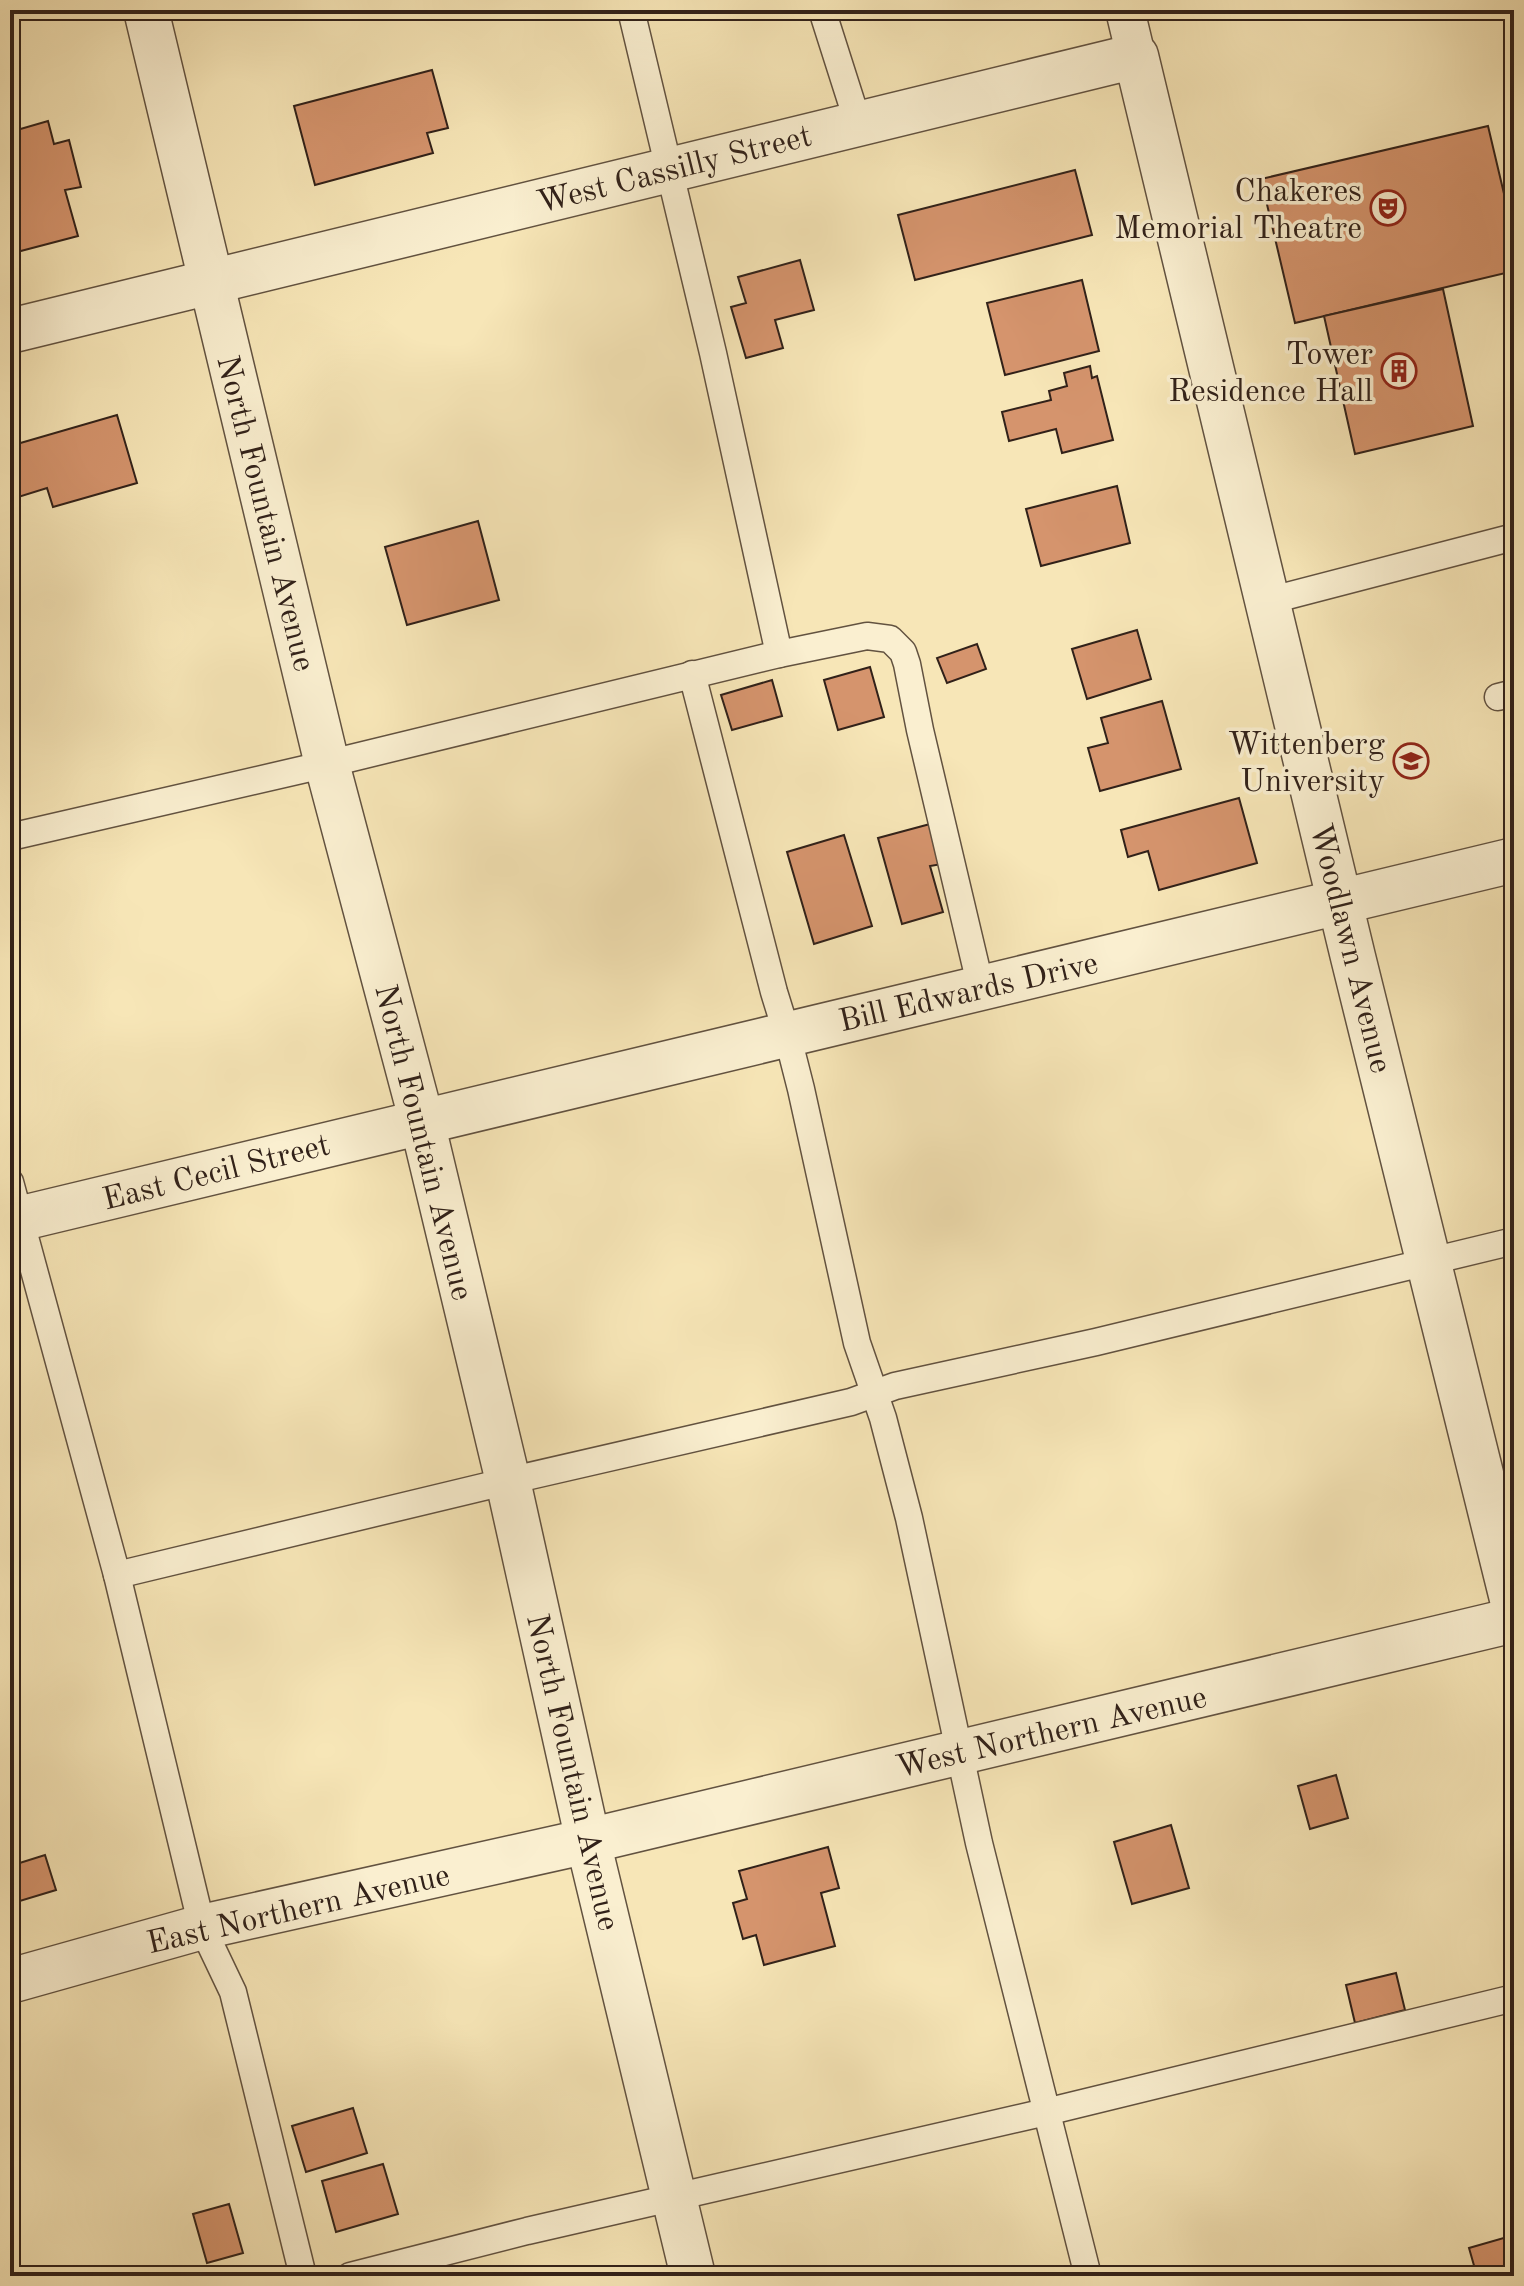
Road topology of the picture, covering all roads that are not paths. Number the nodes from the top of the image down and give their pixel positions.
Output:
1 (146, 10) edge
2 (631, 10) edge
3 (822, 10) edge
4 (1125, 10) edge
5 (1136, 56) junction
6 (858, 123) junction
7 (670, 169) junction
8 (211, 282) junction
9 (10, 331) edge
10 (1514, 537) edge
11 (1268, 601) junction
12 (779, 654) junction
13 (692, 674) junction
14 (327, 764) junction
15 (10, 837) edge
16 (1514, 860) edge
17 (1340, 902) junction
18 (981, 988) junction
19 (787, 1034) junction
20 (422, 1122) junction
21 (13, 1207) edge
22 (1514, 1241) edge
23 (1429, 1262) junction
24 (875, 1394) junction
25 (508, 1481) junction
26 (117, 1575) junction
27 (1514, 1607) edge
28 (1514, 1620) edge
29 (959, 1754) junction
30 (588, 1841) junction
31 (202, 1927) junction
32 (10, 1981) edge
33 (1514, 1998) edge
34 (1046, 2112) junction
35 (674, 2198) junction
36 (303, 2276) edge
37 (350, 2276) edge
38 (693, 2276) edge
39 (1088, 2276) edge

1 - 8 street, North Fountain Avenue
2 - 7 lane
3 - 6 lane
4 - 5 street
5 - 6 street, West Cassilly Street
5 - 11 street, Woodlawn Avenue
6 - 7 street, West Cassilly Street
7 - 8 street, West Cassilly Street
7 - 12 lane
8 - 9 street, West Cassilly Street
8 - 14 street, North Fountain Avenue
10 - 11 lane
11 - 17 street, Woodlawn Avenue
12 - 13 lane
12 - 18 lane
13 - 14 lane
13 - 19 lane
14 - 15 lane
14 - 20 street, North Fountain Avenue
16 - 17 street, Bill Edwards Drive
17 - 18 street, Bill Edwards Drive
17 - 23 street, Woodlawn Avenue
18 - 19 street, Bill Edwards Drive
19 - 20 street, Bill Edwards Drive
19 - 24 lane
20 - 21 street, East Cecil Street
20 - 25 street, North Fountain Avenue
21 - 26 lane
22 - 23 lane
23 - 24 lane
23 - 27 street, Woodlawn Avenue
24 - 25 lane
24 - 29 lane
25 - 26 lane
25 - 30 street, North Fountain Avenue
26 - 31 lane
28 - 29 street, West Northern Avenue
29 - 30 street, West Northern Avenue
29 - 34 lane
30 - 31 street, East Northern Avenue
30 - 35 street, North Fountain Avenue
31 - 32 street, East Northern Avenue
31 - 36 lane
33 - 34 lane
34 - 35 lane
34 - 39 lane
35 - 37 lane
35 - 38 street, North Fountain Avenue

